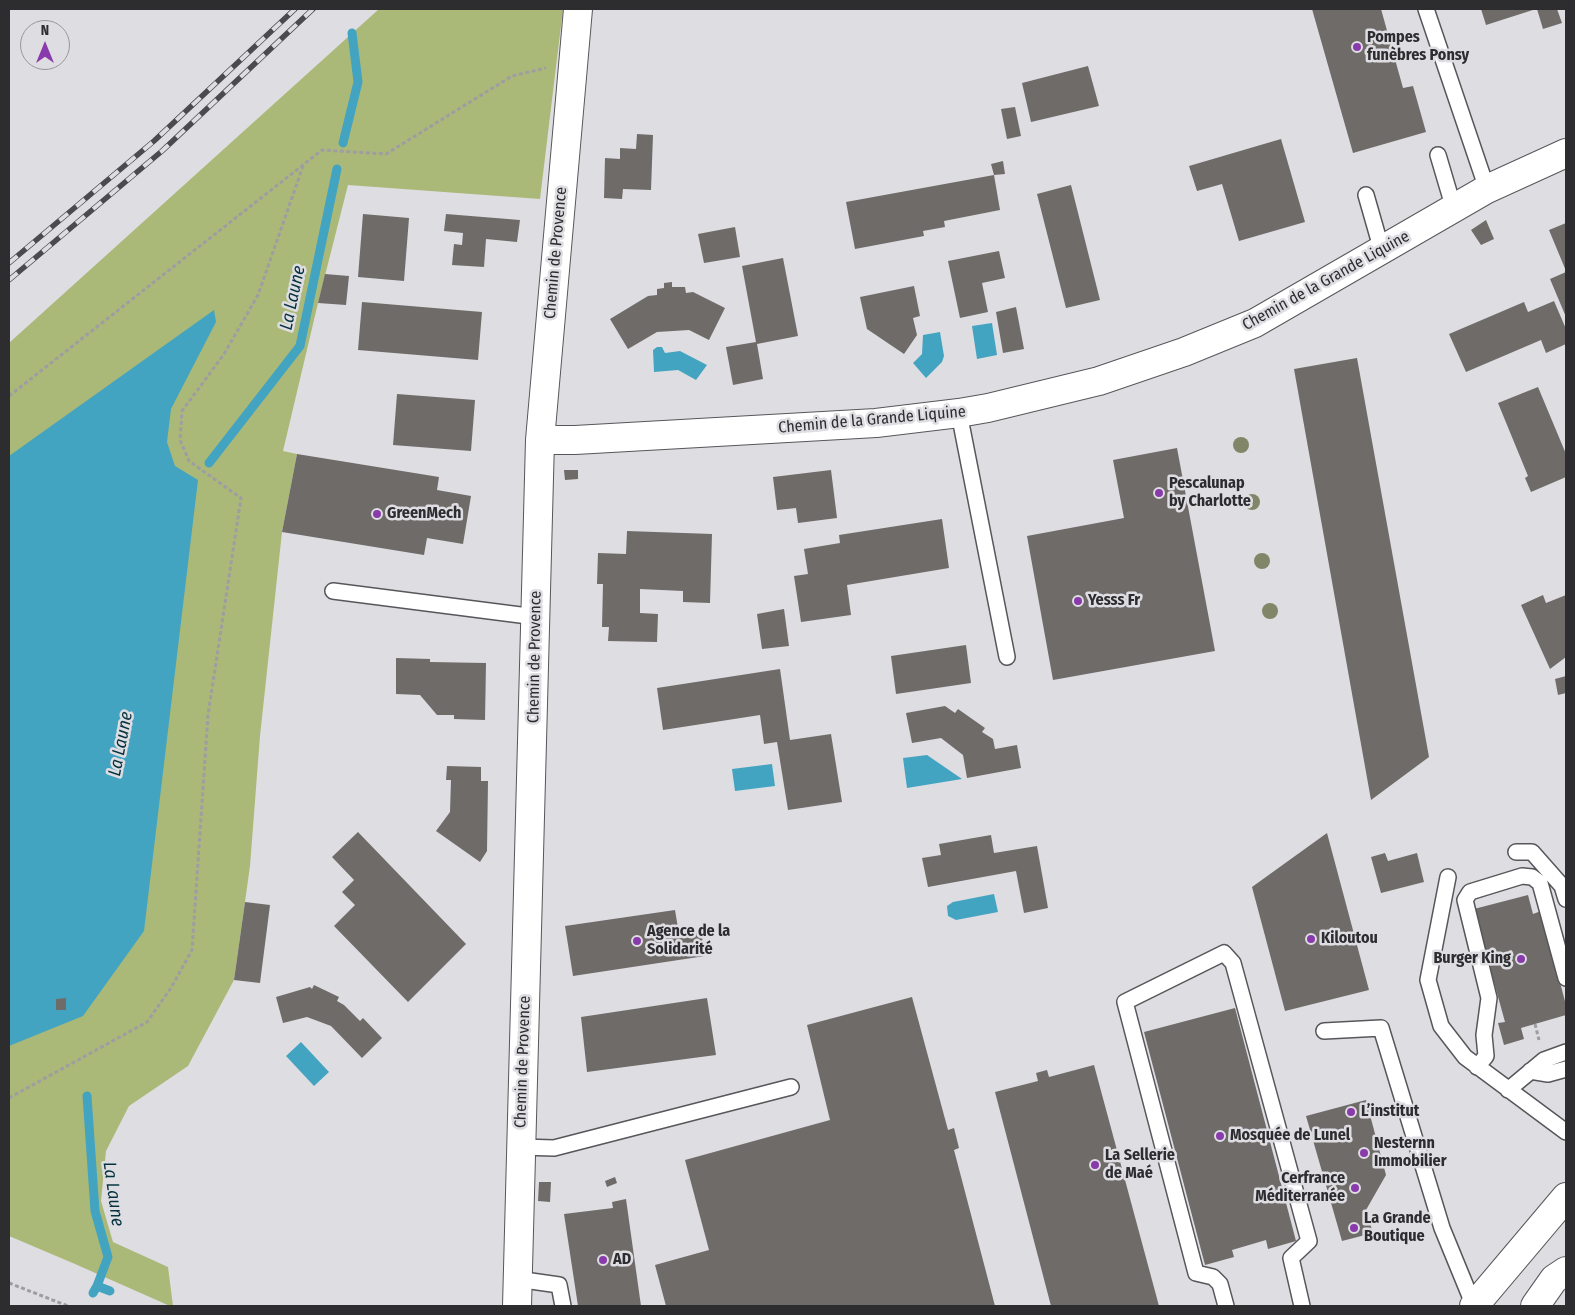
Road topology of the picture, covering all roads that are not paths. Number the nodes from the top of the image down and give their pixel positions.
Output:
1 (578, 9) edge
2 (1426, 9) edge
3 (1566, 154) edge
4 (1438, 155) dead end
5 (1487, 189) junction
6 (1366, 195) dead end
7 (1454, 209) junction
8 (1382, 251) junction
9 (960, 413) junction
10 (540, 440) junction
11 (333, 591) dead end
12 (536, 617) junction
13 (1007, 657) dead end
14 (1516, 852) dead end
15 (1448, 877) dead end
16 (1566, 899) edge
17 (1566, 978) edge
18 (1324, 1031) dead end
19 (1566, 1052) edge
20 (1477, 1067) junction
21 (1566, 1069) edge
22 (1530, 1071) junction
23 (791, 1087) dead end
24 (1508, 1090) junction
25 (1566, 1132) edge
26 (520, 1147) junction
27 (1566, 1197) edge
28 (1566, 1271) edge
29 (518, 1279) junction
30 (1534, 1305) edge
31 (517, 1306) edge
32 (563, 1306) edge
33 (1226, 1306) edge
34 (1302, 1306) edge
35 (1474, 1306) edge

1 - 10 street, Chemin de Provence
2 - 5 lane
3 - 5 street, Chemin de la Grande Liquine
4 - 7 lane
5 - 7 street, Chemin de la Grande Liquine
6 - 8 lane
7 - 8 street, Chemin de la Grande Liquine
8 - 9 street, Chemin de la Grande Liquine
9 - 10 street, Chemin de la Grande Liquine
9 - 13 lane
10 - 12 street, Chemin de Provence
11 - 12 lane
12 - 26 street, Chemin de Provence
14 - 16 lane
15 - 20 lane
17 - 20 lane
18 - 35 lane
19 - 22 lane
20 - 24 lane
21 - 22 lane
22 - 24 lane
23 - 26 lane
24 - 25 lane
26 - 29 street, Chemin de Provence
27 - 35 street
28 - 30 street
29 - 31 street, Chemin de Provence
29 - 32 lane
33 - 34 lane

